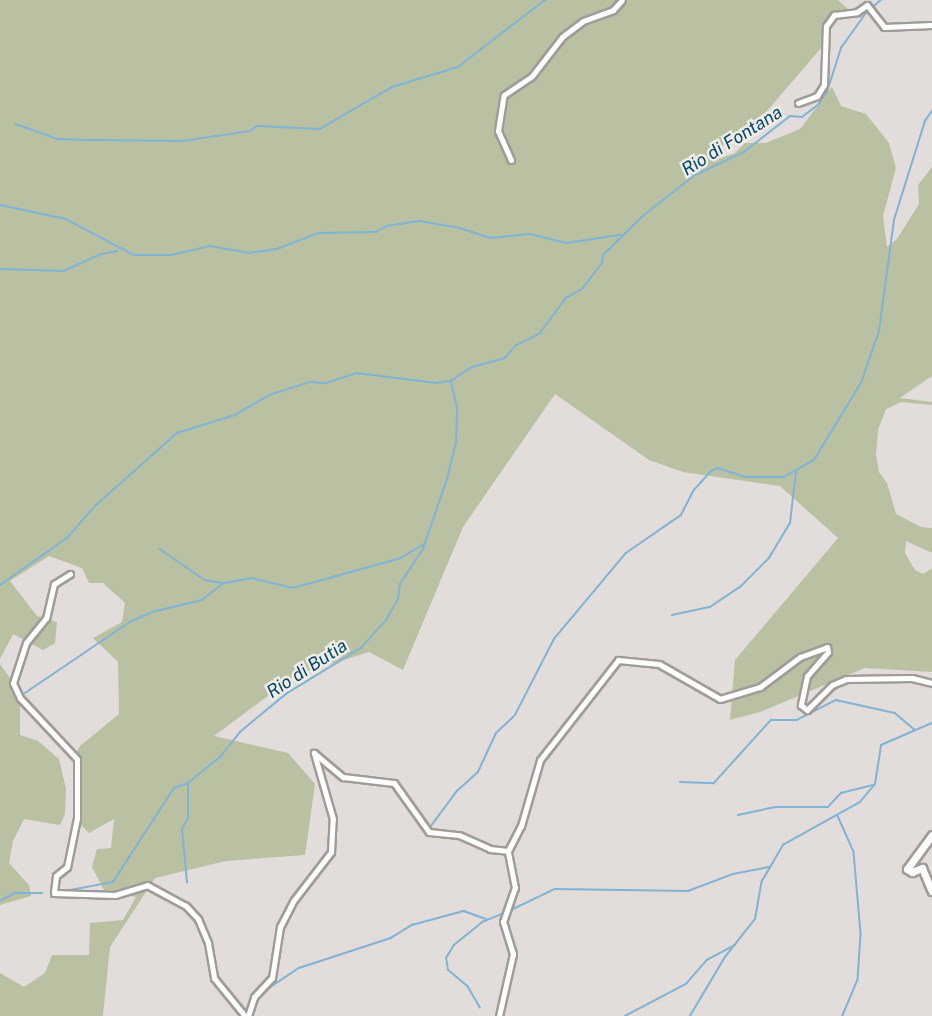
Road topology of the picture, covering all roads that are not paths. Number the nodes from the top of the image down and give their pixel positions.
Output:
1 (622, 0) edge
2 (932, 25) edge
3 (798, 103) dead end
4 (511, 160) dead end
5 (70, 573) dead end
6 (932, 683) edge
7 (932, 835) edge
8 (508, 850) junction
9 (932, 891) edge
10 (247, 1016) edge
11 (499, 1016) edge

1 - 4 street
2 - 3 street
5 - 10 street
6 - 8 street
7 - 9 street
8 - 10 street
8 - 11 street

